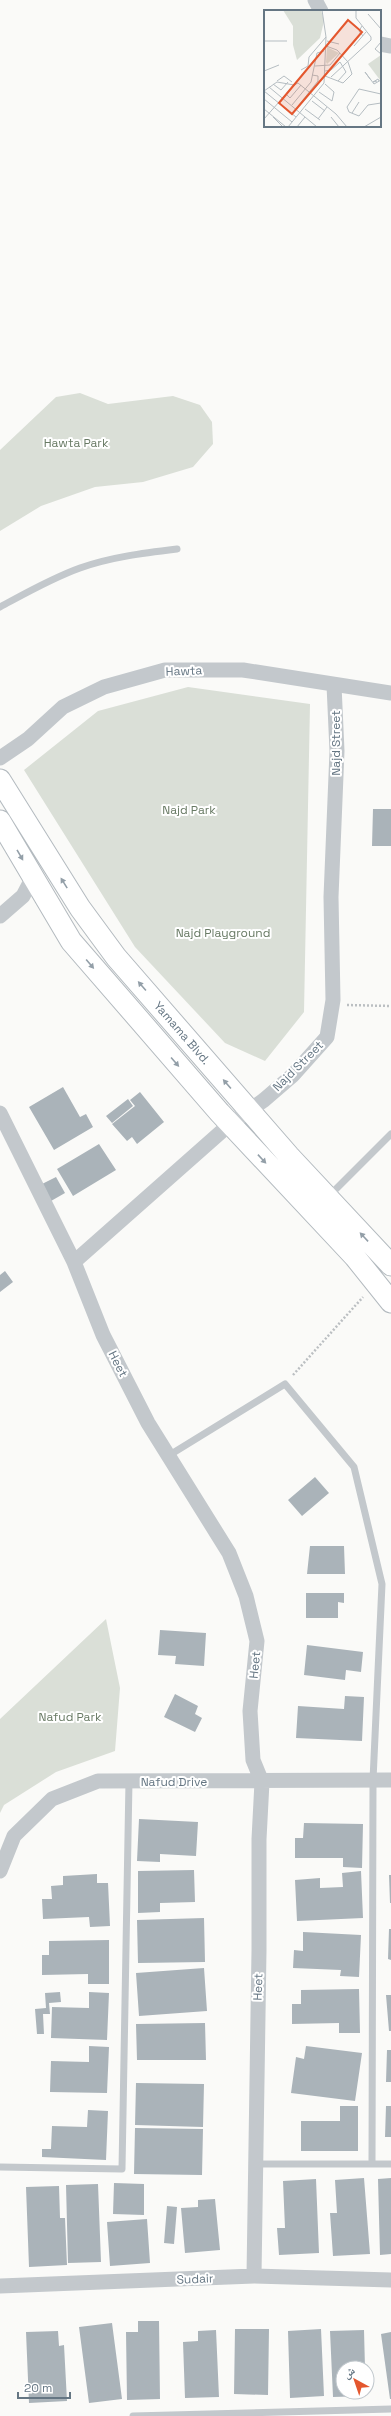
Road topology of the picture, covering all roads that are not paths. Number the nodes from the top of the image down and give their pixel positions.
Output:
1 (316, 0) edge
2 (321, 10) edge
3 (381, 44) edge
4 (391, 46) edge
5 (177, 549) dead end
6 (0, 607) edge
7 (334, 684) junction
8 (391, 693) edge
9 (0, 758) edge
10 (0, 780) edge
11 (0, 821) edge
12 (33, 877) junction
13 (0, 916) edge
14 (249, 1110) junction
15 (0, 1113) edge
16 (230, 1124) junction
17 (391, 1134) edge
18 (327, 1197) junction
19 (74, 1262) junction
20 (391, 1265) edge
21 (391, 1302) edge
22 (168, 1456) junction
23 (373, 1780) junction
24 (391, 1780) edge
25 (129, 1782) junction
26 (262, 1782) junction
27 (0, 1871) edge
28 (254, 2164) junction
29 (372, 2164) junction
30 (391, 2164) edge
31 (0, 2167) edge
32 (254, 2276) junction
33 (391, 2280) edge
34 (0, 2286) edge
35 (391, 2409) edge
36 (134, 2416) edge

1 - 2 street
3 - 4 street
5 - 6 lane
7 - 8 street, Hawta
7 - 9 street, Hawta
7 - 14 street, Najd Street
14 -> 10 main road, Yamama Blvd.
11 -> 12 main road, Yamama Blvd.
12 - 13 street
12 -> 16 main road, Yamama Blvd.
14 - 16 street, Najd Street
14 - 18 main road, Yamama Blvd.
15 - 19 street, Heet
16 - 19 street, Najd Street
16 -> 21 main road, Yamama Blvd.
17 - 18 lane
20 -> 18 main road, Yamama Blvd.
19 - 22 street, Heet
22 - 23 lane
22 - 26 street, Heet
23 - 24 street, Nafud Drive
23 - 26 street, Nafud Drive
23 - 29 lane
25 - 26 street, Nafud Drive
25 - 27 street, Nafud Drive
25 - 31 lane
26 - 28 street, Heet
28 - 29 lane
28 - 32 street, Heet
29 - 30 lane
32 - 33 street, Sudair
32 - 34 street, Sudair
35 - 36 lane

